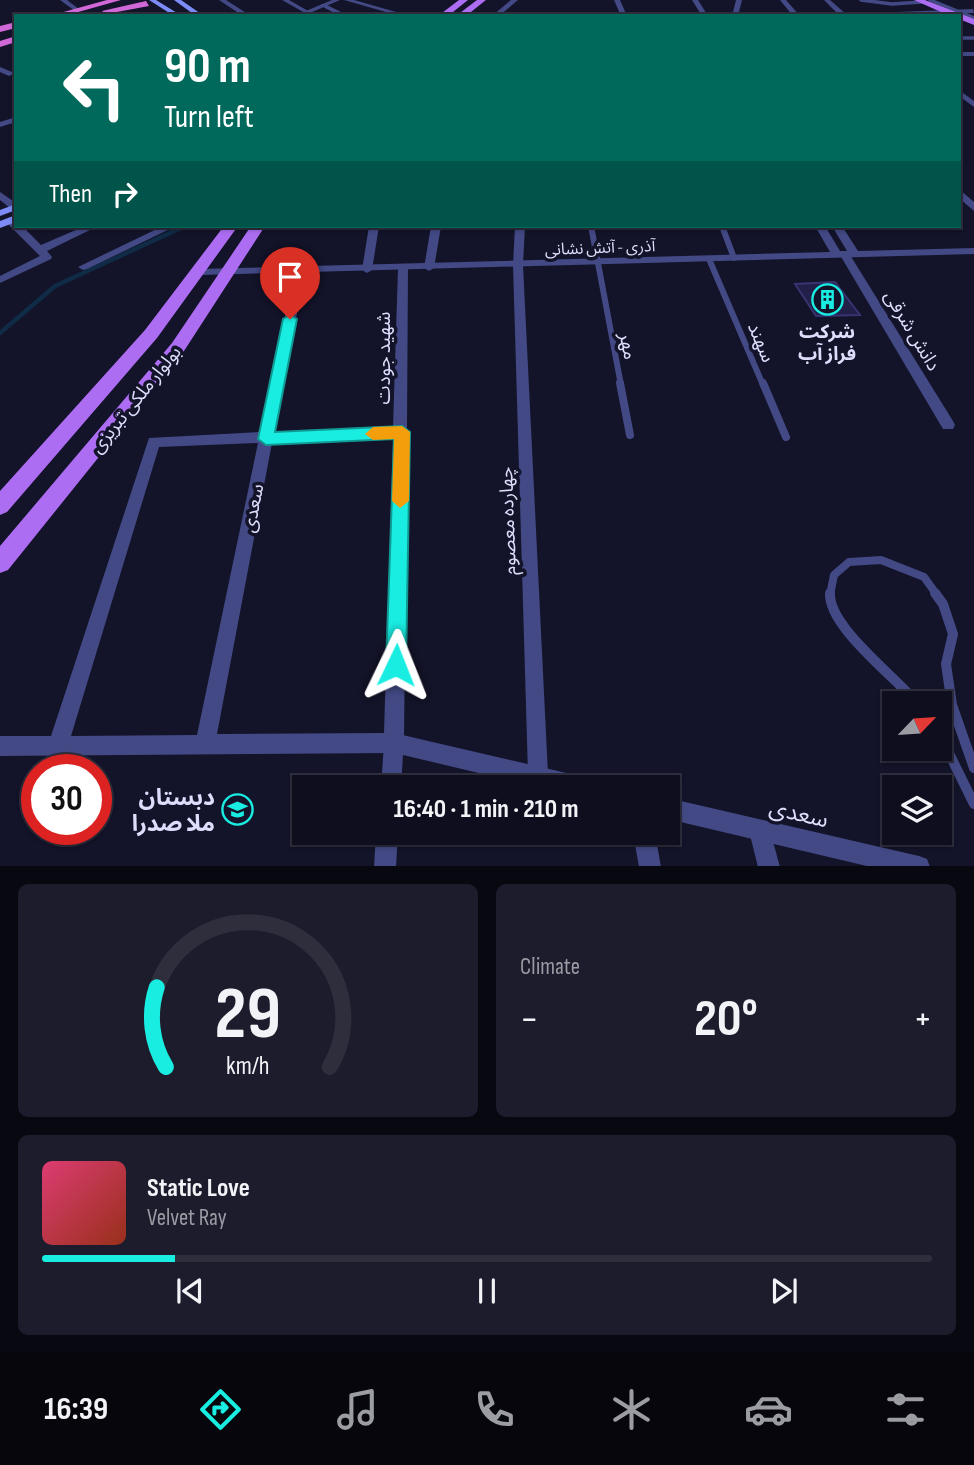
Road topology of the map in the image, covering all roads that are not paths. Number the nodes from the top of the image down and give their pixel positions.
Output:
1 (63, 0) edge
2 (117, 0) edge
3 (128, 0) edge
4 (177, 0) edge
5 (222, 0) edge
6 (285, 0) edge
7 (337, 0) edge
8 (347, 0) edge
9 (388, 0) edge
10 (464, 0) edge
11 (482, 0) edge
12 (515, 0) edge
13 (783, 0) edge
14 (827, 0) edge
15 (861, 0) edge
16 (937, 0) edge
17 (944, 0) edge
18 (153, 1) edge
19 (923, 1) edge
20 (396, 2) dead end
21 (323, 5) junction
22 (307, 12) junction
23 (393, 12) dead end
24 (73, 13) edge
25 (97, 13) edge
26 (177, 14) edge
27 (198, 14) edge
28 (245, 14) edge
29 (302, 14) edge
30 (342, 14) edge
31 (445, 14) edge
32 (463, 14) edge
33 (498, 14) edge
34 (795, 14) edge
35 (843, 14) edge
36 (969, 15) edge
37 (0, 69) edge
38 (9, 74) dead end
39 (961, 194) edge
40 (0, 195) edge
41 (974, 208) edge
42 (0, 213) edge
43 (11, 215) edge
44 (22, 228) edge
45 (89, 228) edge
46 (167, 228) edge
47 (230, 228) edge
48 (257, 228) edge
49 (374, 228) edge
50 (436, 228) edge
51 (520, 228) edge
52 (591, 228) edge
53 (723, 228) edge
54 (822, 228) edge
55 (838, 228) edge
56 (40, 250) junction
57 (974, 251) edge
58 (845, 255) junction
59 (734, 258) junction
60 (709, 259) junction
61 (596, 263) junction
62 (518, 265) junction
63 (83, 267) dead end
64 (403, 268) junction
65 (429, 268) junction
66 (367, 270) junction
67 (200, 272) junction
68 (299, 272) junction
69 (228, 274) junction
70 (0, 280) edge
71 (948, 425) dead end
72 (402, 432) junction
73 (630, 435) dead end
74 (786, 437) dead end
75 (266, 439) junction
76 (0, 506) edge
77 (0, 563) edge
78 (907, 691) edge
79 (950, 691) edge
80 (952, 705) edge
81 (394, 743) junction
82 (205, 744) junction
83 (0, 746) edge
84 (58, 746) junction
85 (952, 759) edge
86 (974, 768) edge
87 (392, 775) edge
88 (538, 775) joint
89 (974, 803) edge
90 (680, 811) edge
91 (760, 831) junction
92 (386, 845) edge
93 (646, 845) edge
94 (385, 866) edge
95 (650, 866) edge
96 (769, 866) edge
97 (919, 866) edge

1 - 24 street
2 - 24 highway
3 - 25 highway
4 - 27 main road
5 - 28 street
6 - 22 street
7 - 21 street
8 - 23 street
9 - 20 street
10 - 31 main road
11 - 32 main road
12 - 33 street
13 - 34 street
14 - 35 street
15 - 19 lane
16 - 36 lane
17 - 36 main road
18 - 25 highway
18 - 26 main road
19 - 36 main road
21 - 22 street
21 - 30 street
22 - 29 street
24 - 25 highway
37 - 38 street
39 - 41 street
40 - 43 street
42 - 43 main road
44 - 56 street
45 - 56 street
46 - 63 street
47 - 67 main road, بولوار ملکی تبریزی
48 - 69 main road, بولوار ملکی تبریزی
49 - 66 street
50 - 65 street
51 - 62 street, چهارده معصوم
52 - 61 lane, مهر
53 - 59 lane
54 - 58 street
55 - 58 street
56 - 70 street
57 - 58 street, آذرى - آتش نشانى
58 - 59 street, آذرى - آتش نشانى
58 - 71 street, دانش شرقی
59 - 60 street, آذرى - آتش نشانى
60 - 61 street, آذرى - آتش نشانى
60 - 74 lane, سهند
61 - 62 street, آذرى - آتش نشانى
61 - 73 lane, مهر
62 - 65 street, آذرى - آتش نشانى
62 - 88 street, چهارده معصوم
64 - 65 street, آذرى - آتش نشانى
64 - 66 street, آذرى - آتش نشانى
64 - 72 street, شهید جودت
66 - 68 street, آذرى - آتش نشانى
67 - 69 street, آذرى - آتش نشانى
67 - 76 main road, بولوار ملکی تبریزی
68 - 69 street, آذرى - آتش نشانى
68 - 75 street, سعدی
69 - 77 main road, بولوار ملکی تبریزی
72 - 75 street
72 - 81 street, شهید جودت
75 - 82 street, سعدی
75 - 84 street
78 - 79 lane
80 - 86 lane
81 - 82 street
81 - 87 street, شهید جودت
81 - 88 street
82 - 84 street
83 - 84 street
85 - 89 lane
90 - 91 street, سعدی
91 - 96 street
91 - 97 street, سعدی
92 - 94 street
93 - 95 street

